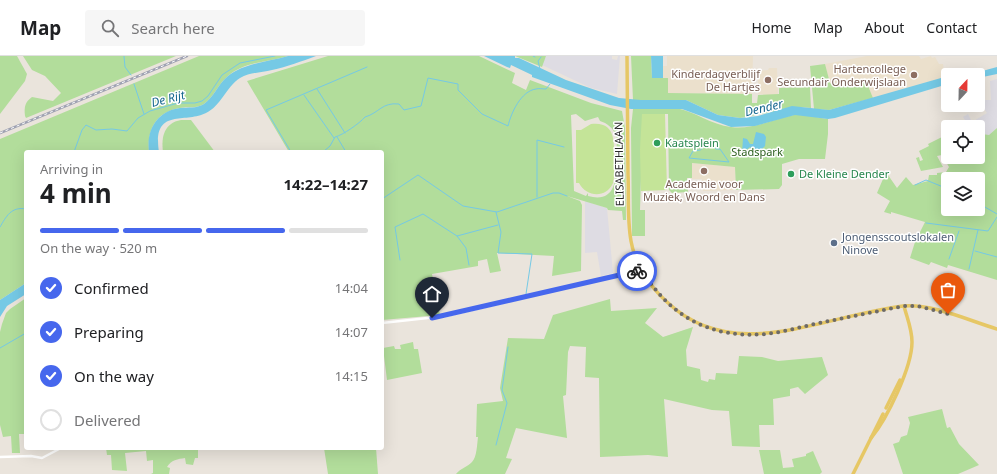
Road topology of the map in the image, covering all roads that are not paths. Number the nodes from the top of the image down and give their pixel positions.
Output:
1 (627, 56) edge
2 (642, 270) junction
3 (904, 306) junction
4 (384, 323) edge
5 (997, 329) edge
6 (57, 450) edge
7 (0, 456) edge
8 (853, 474) edge

1 - 2 main road, ELISABETHLAAN
2 - 3 main road, ELISABETHLAAN
2 - 4 street
3 - 5 main road, ELISABETHLAAN
3 - 8 main road
6 - 7 street

